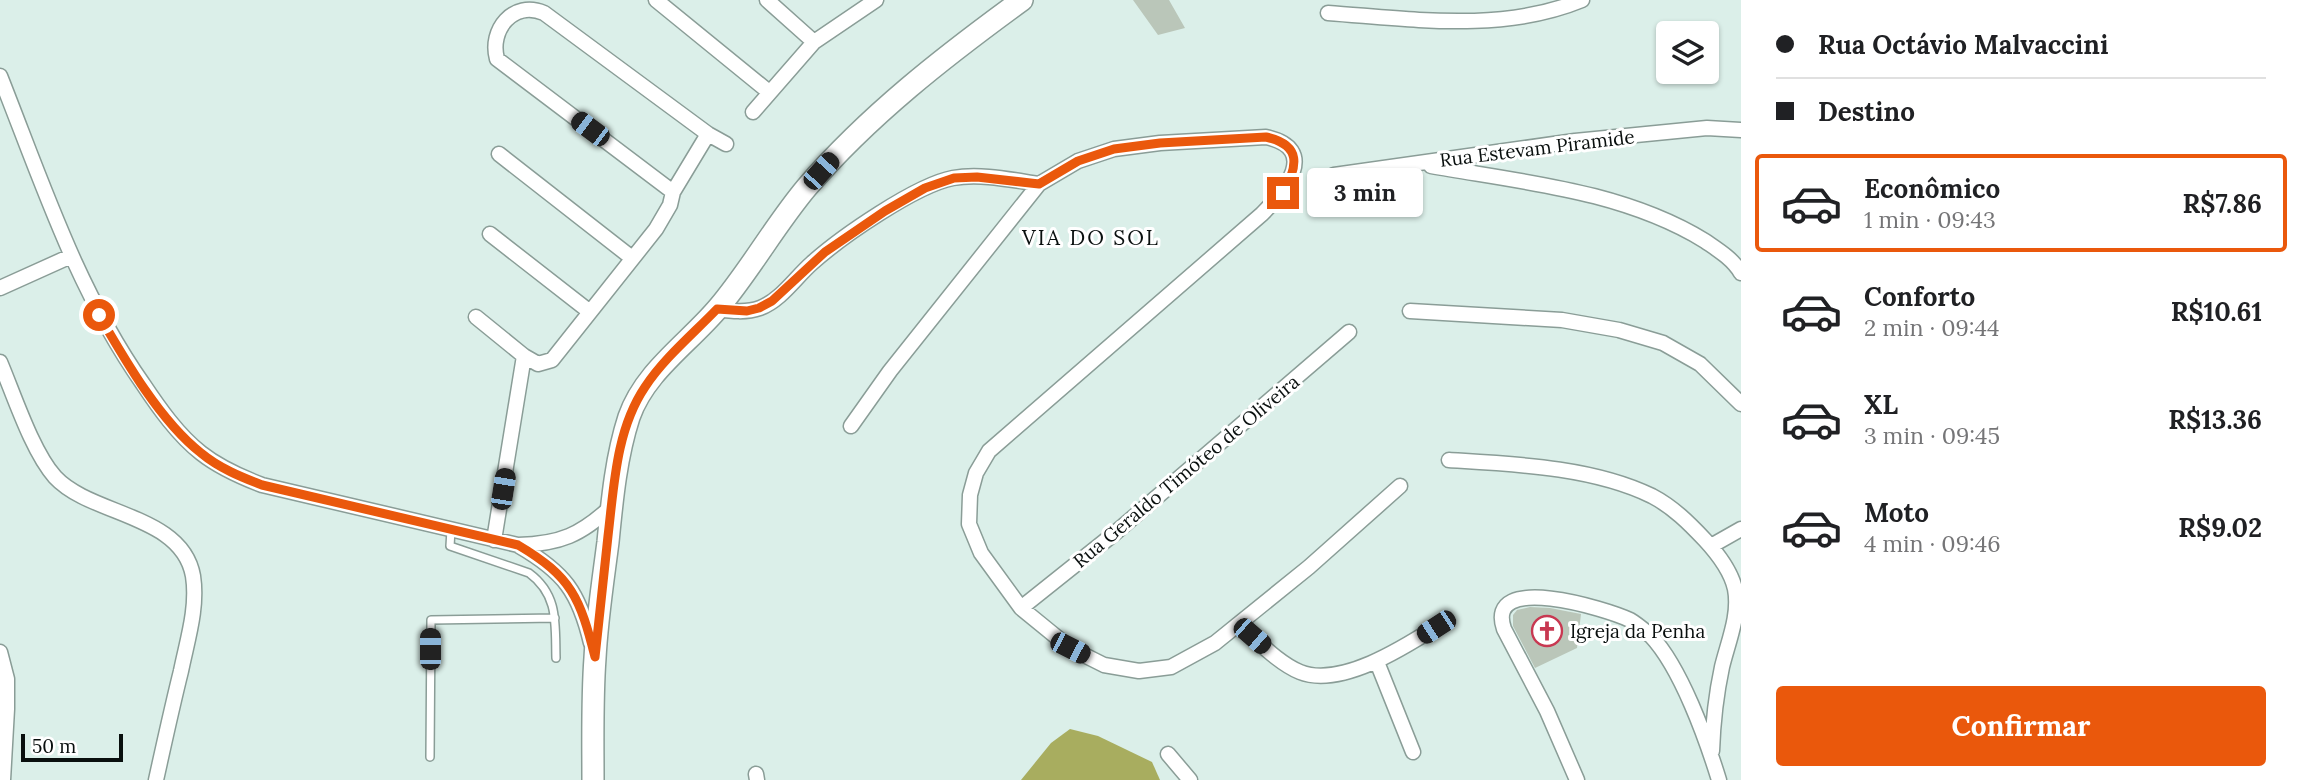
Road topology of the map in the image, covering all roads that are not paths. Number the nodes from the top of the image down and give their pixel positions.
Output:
1 (656, 0) edge
2 (767, 0) edge
3 (876, 0) edge
4 (1022, 0) edge
5 (1582, 0) edge
6 (1328, 13) dead end
7 (814, 42) junction
8 (0, 76) edge
9 (769, 92) junction
10 (753, 112) dead end
11 (1741, 130) edge
12 (708, 134) junction
13 (726, 145) dead end
14 (499, 153) dead end
15 (1416, 163) junction
16 (1334, 175) dead end
17 (1039, 184) junction
18 (673, 192) junction
19 (490, 234) dead end
20 (71, 256) junction
21 (632, 258) junction
22 (1741, 273) edge
23 (0, 288) edge
24 (717, 309) junction
25 (1410, 311) dead end
26 (590, 312) junction
27 (476, 317) dead end
28 (1349, 332) dead end
29 (523, 356) junction
30 (0, 362) edge
31 (1741, 404) edge
32 (851, 426) dead end
33 (1449, 460) dead end
34 (1401, 486) dead end
35 (612, 506) junction
36 (1741, 529) edge
37 (451, 530) junction
38 (494, 540) junction
39 (518, 545) junction
40 (1711, 546) junction
41 (1021, 608) junction
42 (555, 618) junction
43 (1239, 625) junction
44 (1436, 627) dead end
45 (0, 652) edge
46 (595, 657) junction
47 (556, 658) dead end
48 (1377, 662) junction
49 (1413, 752) dead end
50 (1168, 754) dead end
51 (1712, 756) junction
52 (430, 757) dead end
53 (3, 780) edge
54 (156, 780) edge
55 (593, 780) edge
56 (1190, 780) edge
57 (1577, 780) edge
58 (1719, 780) edge

1 - 9 street
2 - 7 street
3 - 7 street
4 - 24 street
5 - 6 street
7 - 9 street
8 - 20 street
9 - 10 street
11 - 15 street, Rua Estevam Piramide
12 - 13 street
12 - 18 street
12 - 18 street
14 - 21 street
15 - 16 street, Rua Estevam Piramide
15 - 22 street
17 - 24 street
17 - 32 street
17 - 41 street
18 - 21 street
19 - 26 street
20 - 23 street
20 - 37 street
21 - 26 street
24 - 35 street
25 - 31 street
26 - 29 street
27 - 29 street
28 - 41 street, Rua Geraldo Timóteo de Oliveira
29 - 38 street
30 - 54 street
33 - 40 street
34 - 43 street
35 - 39 street
35 - 46 street
36 - 40 street
37 - 38 street
37 - 42 lane
38 - 39 street
39 - 46 street
40 - 51 street
41 - 43 street
42 - 47 lane
42 - 52 lane
43 - 48 street
44 - 48 street
45 - 53 street
46 - 55 street
48 - 49 street
50 - 56 street
51 - 57 street
51 - 58 street

